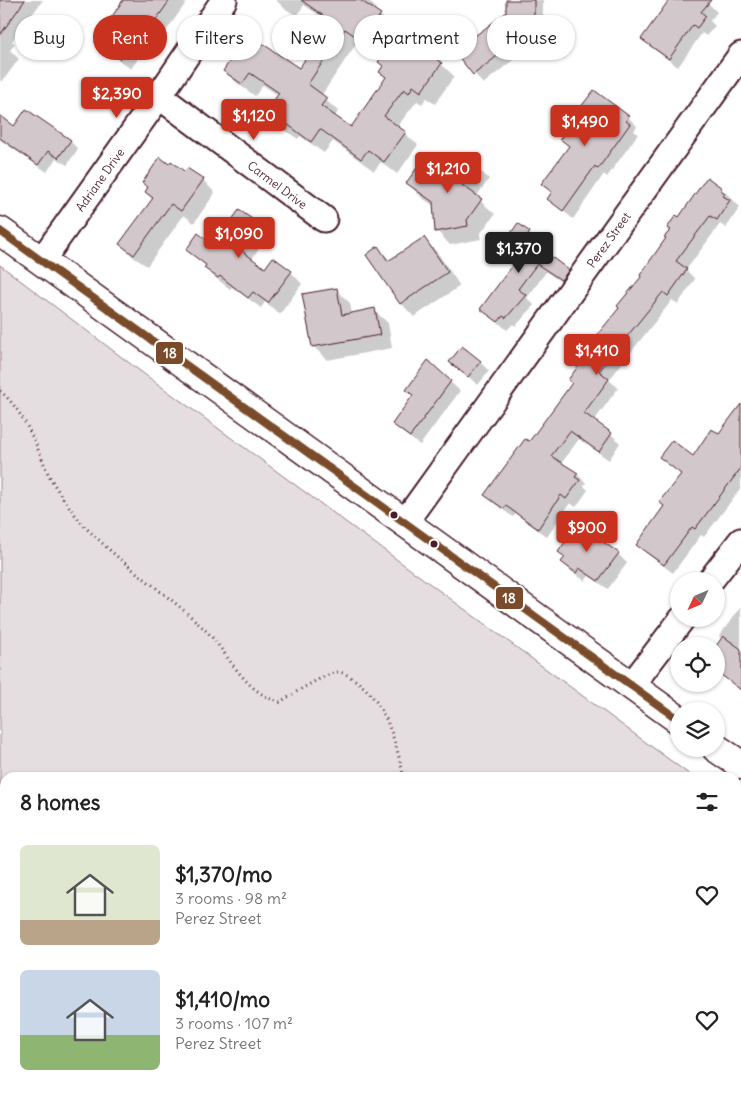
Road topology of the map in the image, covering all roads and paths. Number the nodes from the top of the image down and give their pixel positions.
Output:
1 (224, 0) edge
2 (741, 55) edge
3 (159, 96) junction
4 (324, 219) dead end
5 (0, 231) edge
6 (42, 260) junction
7 (0, 391) edge
8 (404, 522) junction
9 (741, 541) edge
10 (717, 572) edge
11 (675, 628) edge
12 (631, 686) junction
13 (670, 714) edge
14 (725, 754) edge
15 (741, 766) edge
16 (402, 772) edge

1 - 3 street, Adriane Drive
2 - 8 street, Perez Street
3 - 4 street, Carmel Drive
3 - 6 street, Adriane Drive
5 - 6 main road
6 - 8 main road
7 - 16 path
8 - 12 main road
9 - 10 street
11 - 12 street
12 - 13 main road
14 - 15 main road

